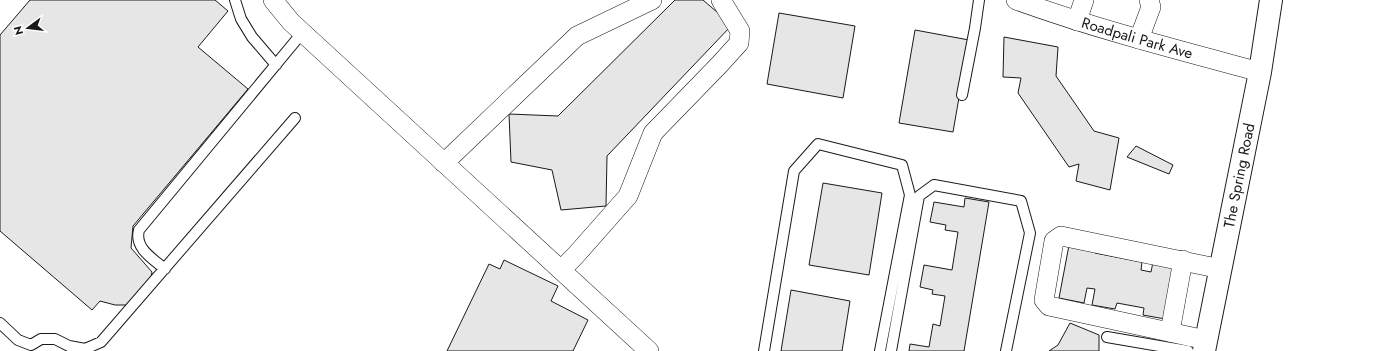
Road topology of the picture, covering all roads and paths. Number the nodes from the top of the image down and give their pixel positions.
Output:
1 (235, 0) edge
2 (273, 0) edge
3 (652, 0) edge
4 (721, 0) edge
5 (979, 0) edge
6 (1016, 0) edge
7 (1084, 0) edge
8 (1149, 0) edge
9 (1271, 0) edge
10 (1044, 5) edge
11 (1078, 20) junction
12 (302, 33) junction
13 (1139, 39) junction
14 (276, 65) junction
15 (1260, 72) junction
16 (962, 95) dead end
17 (295, 118) dead end
18 (444, 163) junction
19 (1183, 260) junction
20 (165, 269) junction
21 (1220, 269) junction
22 (561, 270) junction
23 (0, 323) edge
24 (1170, 332) junction
25 (1107, 338) dead end
26 (1200, 347) edge
27 (649, 351) edge
28 (764, 351) edge
29 (880, 351) edge
30 (891, 351) edge
31 (1006, 351) edge

1 - 14 lane
2 - 12 street
3 - 18 street
4 - 22 street
5 - 16 lane
6 - 10 street, Roadpali Park Ave
7 - 11 street
8 - 13 street
9 - 15 street, The Spring Road
10 - 11 street, Roadpali Park Ave
11 - 13 street, Roadpali Park Ave
12 - 14 lane
12 - 18 street
13 - 15 street, Roadpali Park Ave
14 - 20 lane
15 - 21 street, The Spring Road
17 - 20 lane
18 - 22 street
19 - 21 street
19 - 24 street
19 - 24 street
20 - 23 lane
21 - 26 street, The Spring Road
22 - 27 street
24 - 26 street
25 - 26 lane
28 - 29 lane
30 - 31 lane

